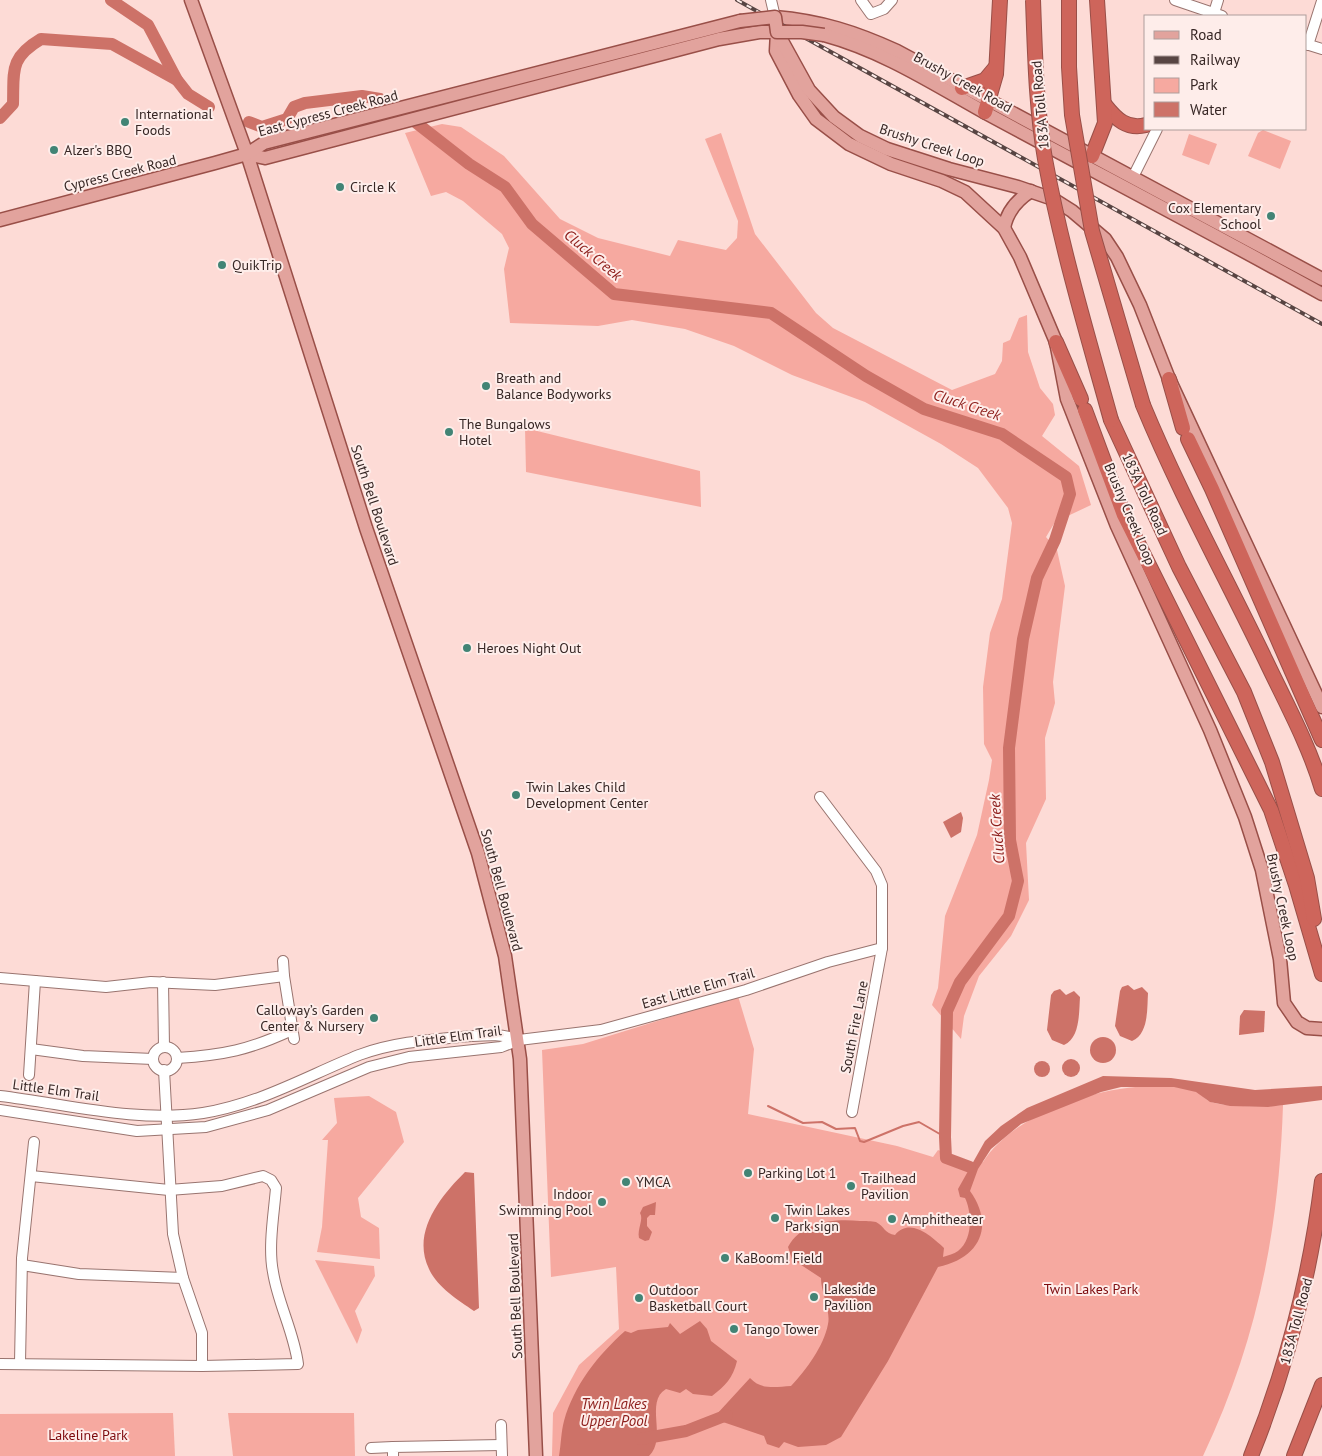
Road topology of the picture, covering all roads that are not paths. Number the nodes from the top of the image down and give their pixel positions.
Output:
1 (191, 0) edge
2 (861, 0) edge
3 (892, 0) edge
4 (1000, 0) edge
5 (1033, 0) edge
6 (1097, 0) edge
7 (1175, 0) edge
8 (1218, 0) edge
9 (1322, 1) edge
10 (1069, 5) edge
11 (773, 8) edge
12 (1216, 15) edge
13 (780, 40) junction
14 (1307, 45) edge
15 (1322, 49) edge
16 (995, 68) junction
17 (512, 79) junction
18 (962, 88) junction
19 (512, 92) junction
20 (1105, 105) junction
21 (987, 107) junction
22 (1144, 125) edge
23 (1156, 130) edge
24 (1044, 144) junction
25 (247, 154) junction
26 (1091, 158) junction
27 (1133, 176) junction
28 (1031, 191) junction
29 (1142, 196) junction
30 (0, 220) edge
31 (1004, 228) junction
32 (1228, 242) junction
33 (1322, 279) edge
34 (1322, 286) edge
35 (1322, 294) edge
36 (1056, 342) junction
37 (1169, 379) junction
38 (1322, 708) edge
39 (1322, 740) edge
40 (1322, 789) edge
41 (820, 797) dead end
42 (882, 948) junction
43 (283, 961) dead end
44 (1322, 969) edge
45 (1322, 974) edge
46 (284, 976) junction
47 (0, 978) edge
48 (36, 981) junction
49 (163, 982) junction
50 (1322, 1029) edge
51 (519, 1040) junction
52 (164, 1047) junction
53 (31, 1049) junction
54 (177, 1058) junction
55 (153, 1059) junction
56 (164, 1070) junction
57 (29, 1075) dead end
58 (0, 1096) edge
59 (0, 1110) edge
60 (852, 1112) dead end
61 (166, 1116) junction
62 (166, 1131) junction
63 (34, 1142) dead end
64 (31, 1176) junction
65 (1322, 1181) edge
66 (169, 1190) junction
67 (22, 1265) junction
68 (183, 1278) junction
69 (0, 1364) edge
70 (20, 1364) junction
71 (202, 1366) junction
72 (1322, 1385) edge
73 (1308, 1423) junction
74 (501, 1425) dead end
75 (371, 1448) dead end
76 (502, 1451) edge
77 (393, 1452) edge
78 (536, 1456) edge
79 (1251, 1456) edge
80 (1294, 1456) edge
81 (1302, 1456) edge

1 - 25 main road
2 - 3 street
4 - 16 highway
5 - 44 highway, 183A Toll Road, bridge
6 - 20 highway
7 - 12 street
8 - 12 street
9 - 14 street
10 - 40 highway, bridge
11 - 13 main road, bridge
11 - 17 main road, East Cypress Creek Road, bridge
11 - 18 main road, Brushy Creek Road
13 - 19 main road, East Cypress Creek Road
13 - 21 main road, Brushy Creek Road, bridge
13 - 28 main road, Brushy Creek Loop
13 - 31 main road, Brushy Creek Loop
14 - 15 street
16 - 18 highway
16 - 21 highway
17 - 19 main road
17 - 25 main road, East Cypress Creek Road
18 - 21 main road, Brushy Creek Road
19 - 25 main road, East Cypress Creek Road
20 - 22 highway
20 - 26 highway
21 - 24 main road, Brushy Creek Road
21 - 26 main road, Brushy Creek Road
23 - 27 street
24 - 26 main road
24 - 29 main road, Brushy Creek Road
25 - 30 main road, Cypress Creek Road
25 - 51 main road, South Bell Boulevard
26 - 27 main road, Brushy Creek Road
27 - 29 main road
27 - 33 main road, Brushy Creek Road
28 - 31 main road
28 - 37 main road, Brushy Creek Loop
29 - 32 main road, Brushy Creek Road
31 - 36 main road, Brushy Creek Loop
32 - 34 main road
32 - 35 main road, Brushy Creek Road
36 - 45 highway
36 - 50 main road, Brushy Creek Loop
37 - 38 main road, Brushy Creek Loop
37 - 39 highway
41 - 42 street, South Fire Lane
42 - 51 street, East Little Elm Trail
42 - 60 street, South Fire Lane
43 - 46 street
46 - 49 street
46 - 54 street
47 - 48 street
48 - 49 street
48 - 53 street
49 - 52 street
51 - 61 street, Little Elm Trail
51 - 62 street, Little Elm Trail
51 - 78 main road, South Bell Boulevard
52 - 54 street
52 - 55 street
53 - 55 street
53 - 57 street
54 - 56 street
55 - 56 street
56 - 61 street
58 - 61 street, Little Elm Trail
59 - 62 street, Little Elm Trail
61 - 62 street
62 - 66 street
63 - 64 street
64 - 66 street
64 - 67 street
65 - 79 highway, 183A Toll Road
66 - 68 street
66 - 71 street
67 - 68 street
67 - 70 street
68 - 71 street
69 - 70 street
70 - 71 street
72 - 73 highway
73 - 80 highway
73 - 81 highway
74 - 76 street
75 - 77 street
76 - 77 street

